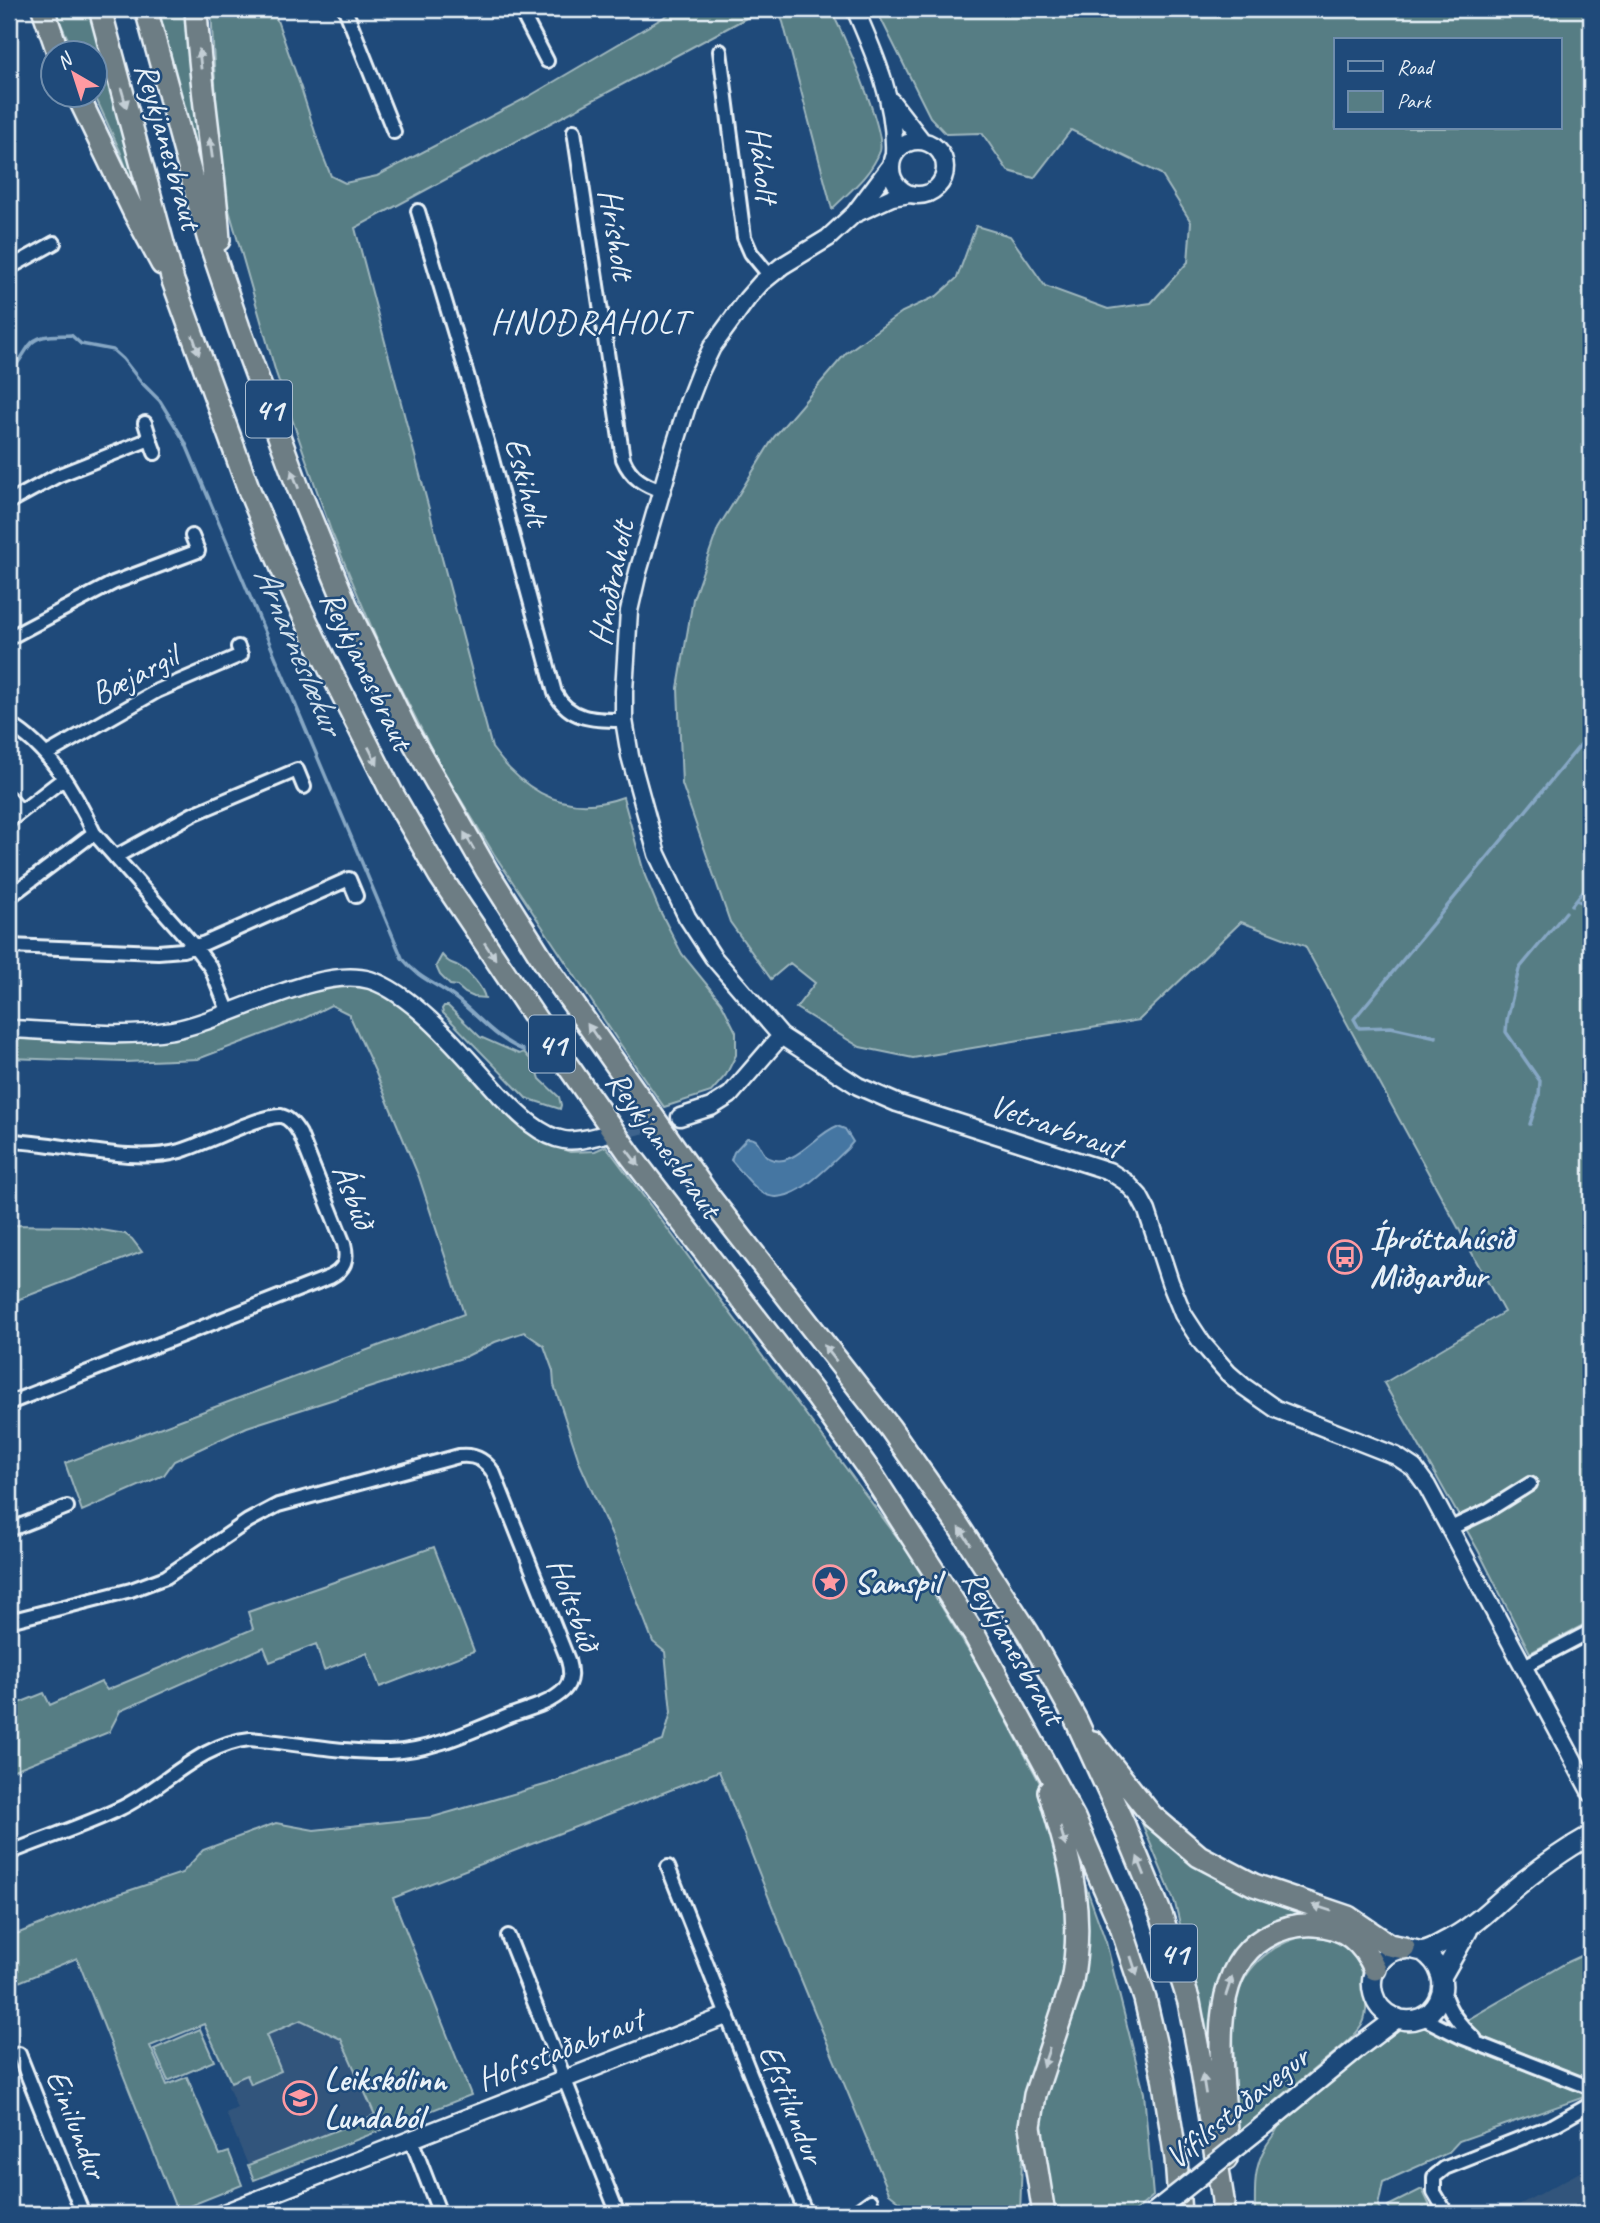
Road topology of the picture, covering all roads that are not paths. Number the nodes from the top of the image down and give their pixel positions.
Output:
1 (43, 9) edge
2 (100, 9) edge
3 (146, 9) edge
4 (196, 9) edge
5 (345, 9) edge
6 (520, 9) edge
7 (855, 9) edge
8 (53, 38) edge
9 (720, 51) dead end
10 (547, 61) dead end
11 (890, 99) junction
12 (84, 108) edge
13 (573, 131) dead end
14 (394, 132) dead end
15 (922, 141) junction
16 (892, 159) junction
17 (910, 194) junction
18 (418, 211) dead end
19 (855, 214) junction
20 (54, 243) dead end
21 (9, 268) edge
22 (221, 274) junction
23 (770, 276) junction
24 (173, 281) junction
25 (145, 423) dead end
26 (150, 439) junction
27 (155, 453) dead end
28 (662, 491) junction
29 (9, 502) edge
30 (192, 536) dead end
31 (9, 638) edge
32 (239, 647) dead end
33 (624, 720) junction
34 (9, 724) edge
35 (47, 754) junction
36 (63, 779) junction
37 (304, 787) dead end
38 (9, 798) edge
39 (21, 811) junction
40 (9, 821) edge
41 (94, 833) junction
42 (115, 857) junction
43 (356, 896) dead end
44 (9, 897) edge
45 (9, 946) edge
46 (195, 947) junction
47 (229, 1013) junction
48 (9, 1029) edge
49 (781, 1036) junction
50 (680, 1117) tunnel mouth
51 (606, 1134) tunnel mouth
52 (9, 1141) edge
53 (9, 1403) edge
54 (1530, 1484) dead end
55 (66, 1507) dead end
56 (1451, 1528) junction
57 (9, 1530) edge
58 (9, 1621) edge
59 (1591, 1631) edge
60 (1524, 1666) junction
61 (1076, 1720) junction
62 (1036, 1748) junction
63 (1591, 1793) edge
64 (1591, 1835) edge
65 (9, 1853) edge
66 (668, 1867) dead end
67 (1468, 1929) junction
68 (508, 1936) dead end
69 (1413, 1950) junction
70 (1375, 1969) junction
71 (1442, 1983) junction
72 (1379, 2006) junction
73 (726, 2015) junction
74 (1421, 2017) junction
75 (1397, 2018) junction
76 (1478, 2042) junction
77 (1360, 2046) junction
78 (19, 2054) dead end
79 (565, 2080) junction
80 (1591, 2088) edge
81 (1591, 2104) edge
82 (411, 2139) junction
83 (871, 2201) dead end
84 (1223, 2207) edge
85 (253, 2208) edge
86 (83, 2214) edge
87 (222, 2214) edge
88 (440, 2214) edge
89 (618, 2214) edge
90 (806, 2214) edge
91 (853, 2214) edge
92 (1044, 2214) edge
93 (1152, 2214) edge
94 (1180, 2214) edge
95 (1447, 2214) edge

1 - 8 highway
2 -> 24 highway, Reykjanesbraut / 41
3 - 22 highway, Reykjanesbraut / 41
22 -> 4 highway
5 - 14 street
6 - 10 street
7 - 11 street
9 - 23 street, Háholt
11 - 15 street
11 - 16 street
12 - 24 highway
13 - 28 street, Hrísholt
15 - 16 street
15 - 17 street
16 - 17 street
16 - 19 street, Hnoðraholt
17 - 19 street, Hnoðraholt
18 - 33 street, Eskiholt
19 - 23 street, Hnoðraholt
20 - 21 street
61 -> 22 highway, Reykjanesbraut / 41
23 - 28 street, Hnoðraholt
24 -> 62 highway, Reykjanesbraut / 41
25 - 26 street
26 - 27 street
26 - 29 street
28 - 33 street, Hnoðraholt
30 - 31 street
32 - 35 street, Bæjargil
33 - 49 street, Hnoðraholt
34 - 35 street
35 - 36 street
36 - 39 street
36 - 41 street
37 - 42 street
38 - 39 street
39 - 40 street
41 - 42 street
41 - 44 street
42 - 46 street
43 - 46 street
45 - 46 street
46 - 47 street
47 - 48 street
47 - 51 street
49 - 50 street
49 - 56 street, Vetrarbraut
52 - 53 street, Ásbúð
54 - 56 street
55 - 57 street
56 - 60 street, Vetrarbraut
58 - 65 street, Holtsbúð
59 - 60 street
60 - 63 street, Vetrarbraut
69 -> 61 highway
84 -> 61 highway, Reykjanesbraut / 41
62 -> 92 highway
62 -> 94 highway, Reykjanesbraut / 41
64 - 67 main road
66 - 73 street, Efstilundur
67 - 69 main road
67 - 71 main road
68 - 79 street
69 - 70 main road
69 - 71 main road
70 - 72 main road
84 -> 70 highway
71 - 74 main road
71 - 76 street
72 - 75 main road
72 - 77 main road, Vífilsstaðavegur
73 - 79 street, Hofsstaðabraut
73 - 90 street, Efstilundur
74 - 75 main road
74 - 76 street
75 - 77 main road, Vífilsstaðavegur
76 - 80 street
77 - 93 main road, Vífilsstaðavegur, bridge
78 - 86 street, Einilundur
79 - 82 street, Hofsstaðabraut
79 - 89 street
81 - 95 street
82 - 85 street, Hofsstaðabraut
82 - 88 street
83 - 91 street
85 - 87 street, Hofsstaðabraut

